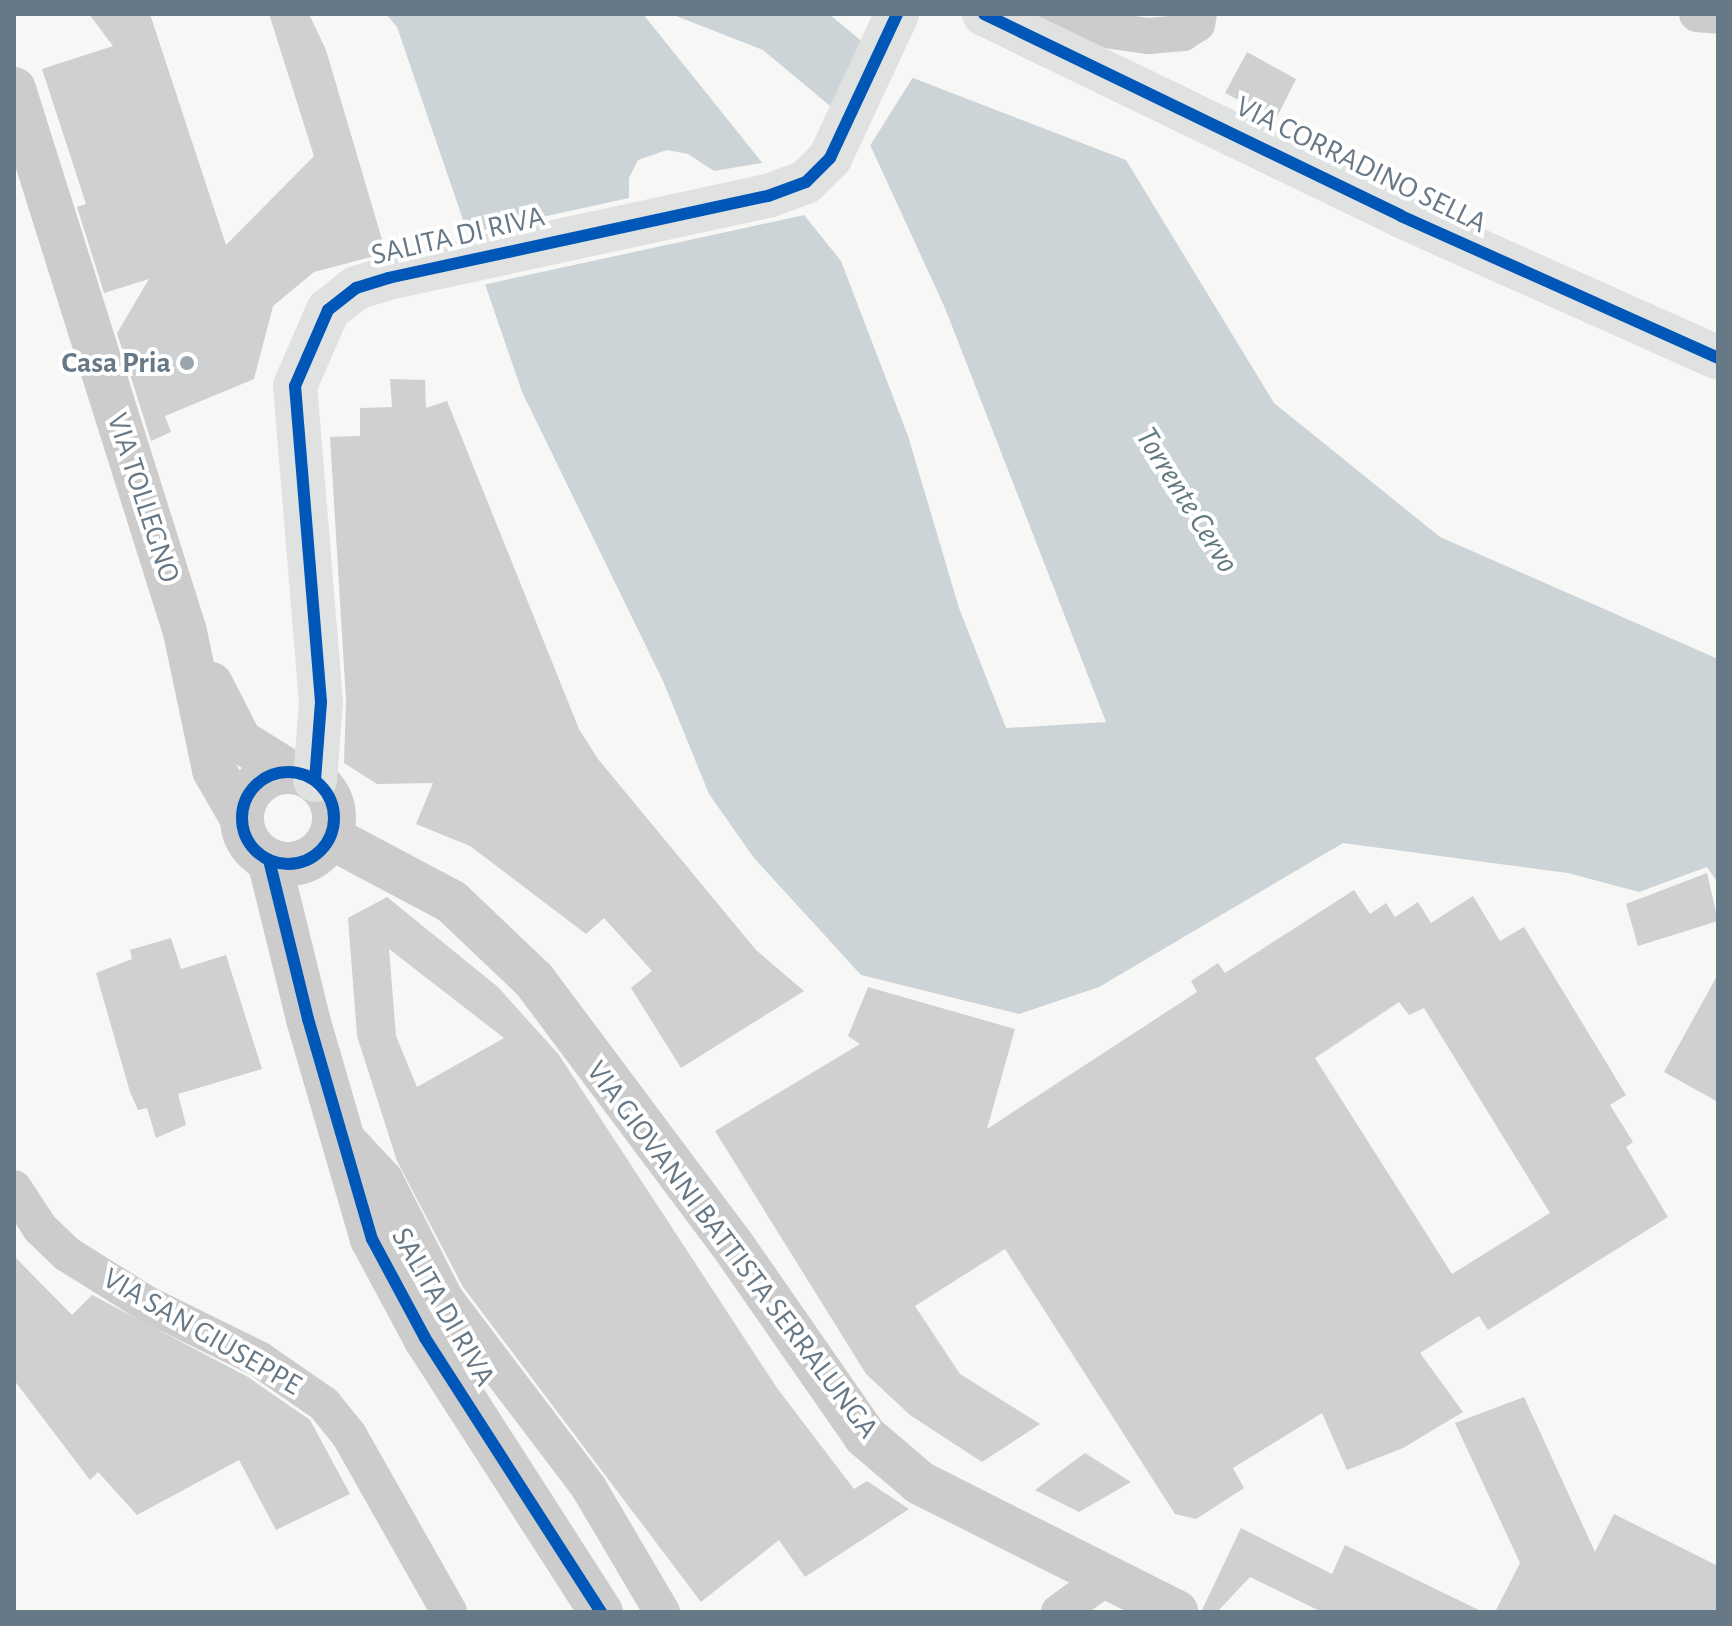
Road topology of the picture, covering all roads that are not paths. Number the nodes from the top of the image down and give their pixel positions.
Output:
1 (984, 14) edge
2 (1001, 14) edge
3 (1199, 14) edge
4 (1697, 14) edge
5 (896, 16) edge
6 (1718, 16) edge
7 (14, 89) edge
8 (1718, 358) edge
9 (185, 632) junction
10 (302, 776) junction
11 (241, 817) junction
12 (330, 837) junction
13 (269, 860) junction
14 (343, 1134) junction
15 (14, 1188) edge
16 (1107, 1577) junction
17 (449, 1612) edge
18 (601, 1612) edge
19 (662, 1612) edge
20 (1059, 1612) edge
21 (1176, 1612) edge

1 - 8 main road, VIA CORRADINO SELLA
2 - 3 street
4 - 6 street
5 - 10 main road, SALITA DI RIVA
7 - 9 street, VIA TOLLEGNO
9 - 10 street, VIA TOLLEGNO
9 - 11 street, VIA TOLLEGNO
10 - 11 street
10 - 12 street
11 - 13 street
12 - 13 street
12 - 16 street, VIA GIOVANNI BATTISTA SERRALUNGA
13 - 14 street, SALITA DI RIVA
14 - 18 street, SALITA DI RIVA
14 - 19 street, SALITA DI RIVA
15 - 17 street, VIA SAN GIUSEPPE
16 - 20 street
16 - 21 street, VIA GIOVANNI BATTISTA SERRALUNGA

